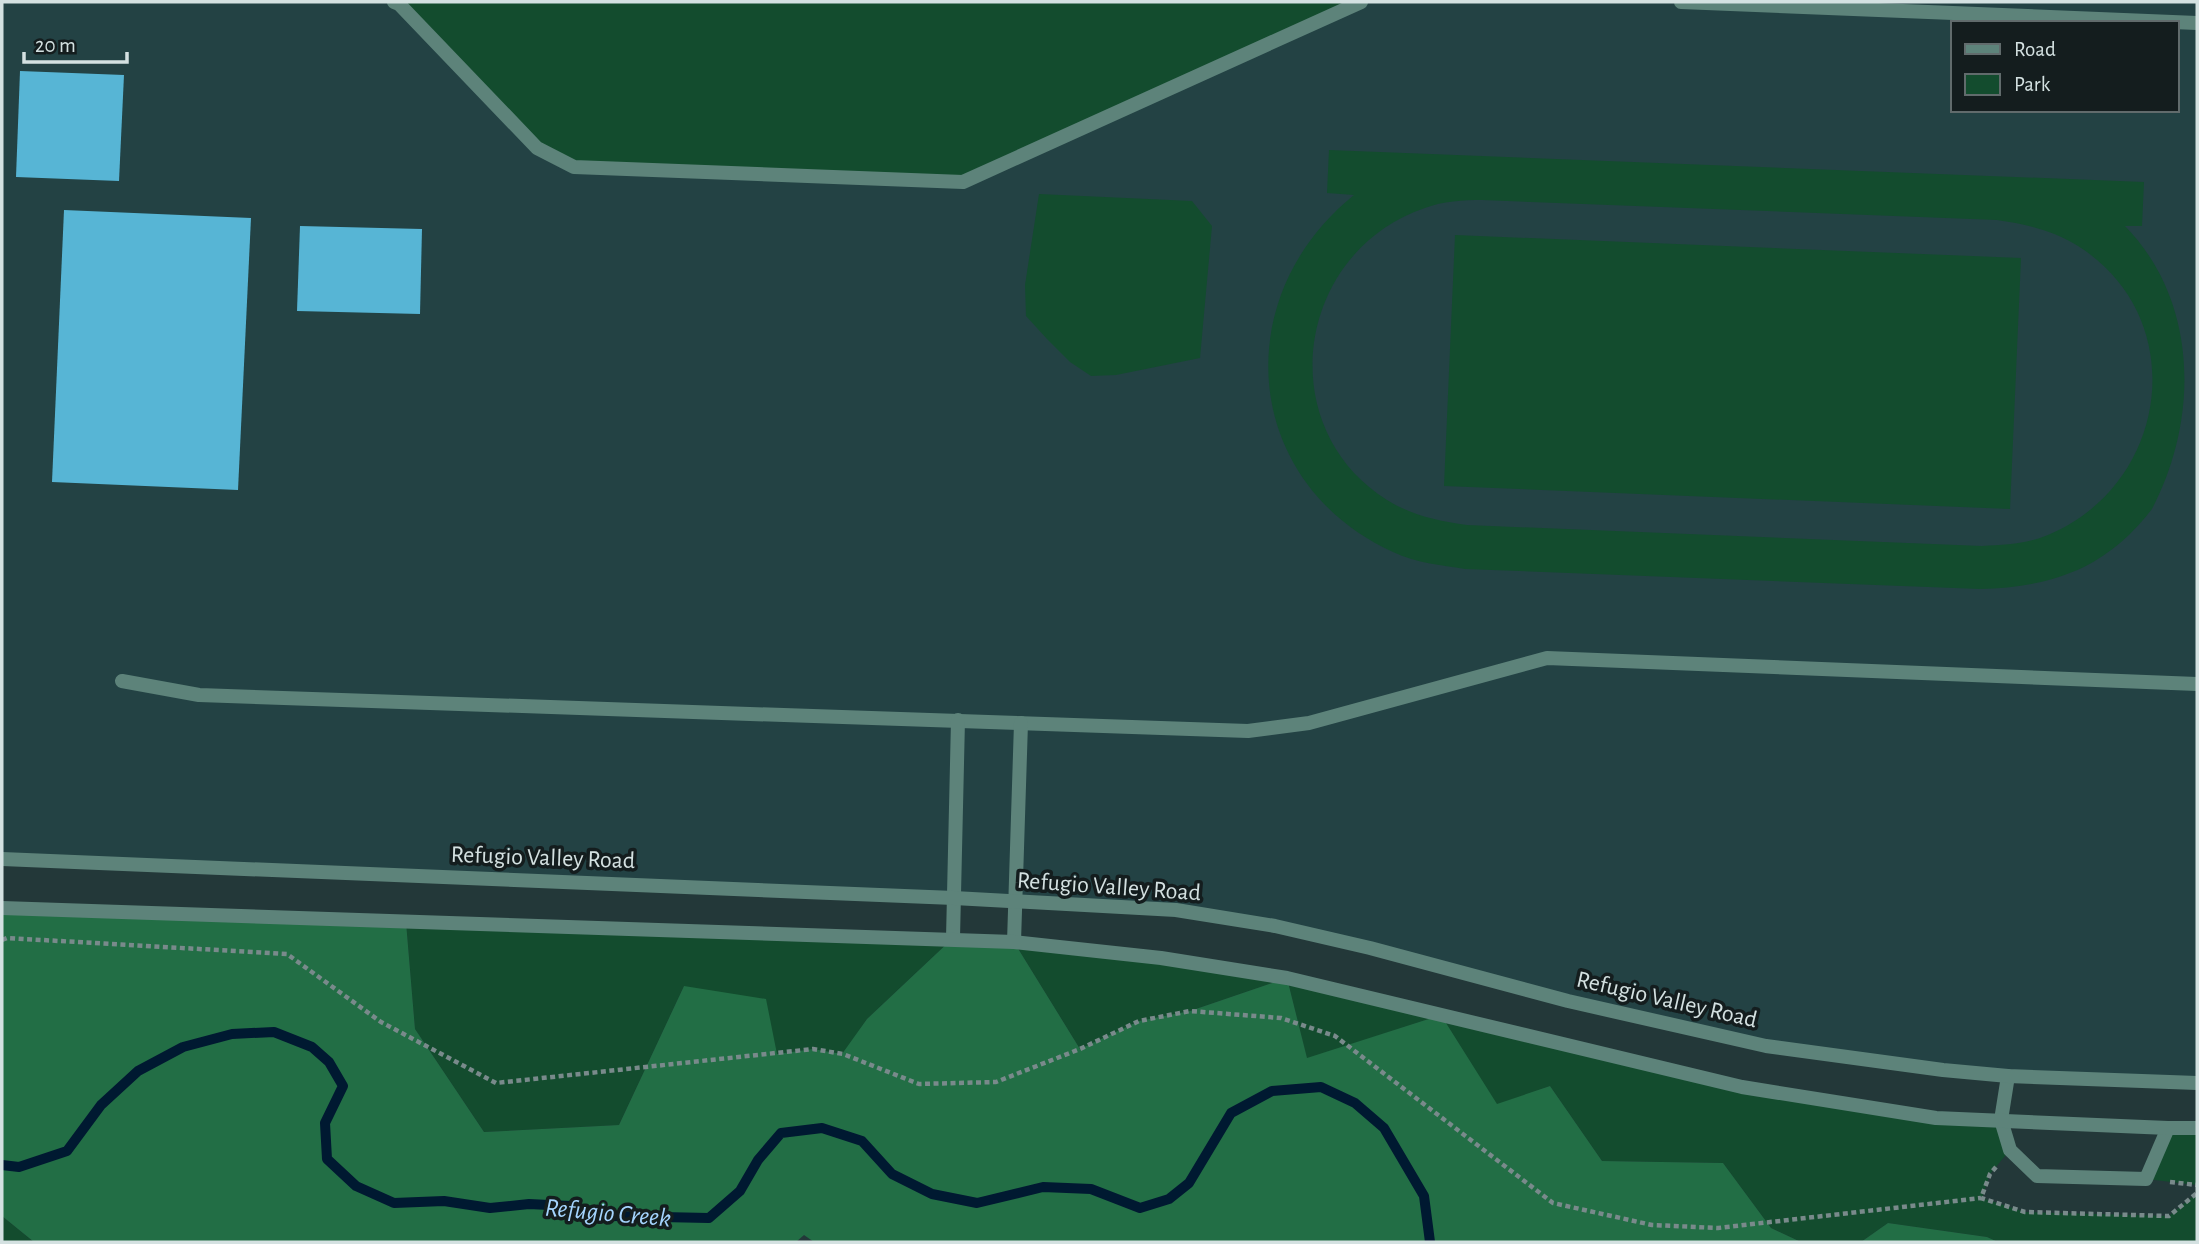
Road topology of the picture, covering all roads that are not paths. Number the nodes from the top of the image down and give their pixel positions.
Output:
1 (394, 2) edge
2 (1361, 2) edge
3 (1681, 2) edge
4 (2148, 21) edge
5 (2178, 22) edge
6 (2197, 23) edge
7 (122, 681) dead end
8 (2197, 684) edge
9 (958, 720) junction
10 (1021, 723) junction
11 (2, 859) edge
12 (954, 898) junction
13 (1015, 901) junction
14 (2, 908) edge
15 (953, 938) junction
16 (1014, 942) junction
17 (2008, 1076) junction
18 (2197, 1083) edge
19 (2001, 1120) junction
20 (2168, 1128) junction
21 (2197, 1128) edge

1 - 2 street
3 - 4 street
5 - 6 street
7 - 9 street
8 - 10 street
9 - 10 street
9 - 12 street
10 - 13 street
11 - 12 street, Refugio Valley Road
12 - 13 street, Refugio Valley Road
12 - 15 street
13 - 16 street
13 - 17 street, Refugio Valley Road
14 - 15 street
15 - 16 street
16 - 19 street
17 - 18 street, Refugio Valley Road
17 - 19 street
19 - 20 street
19 - 20 street
20 - 21 street

